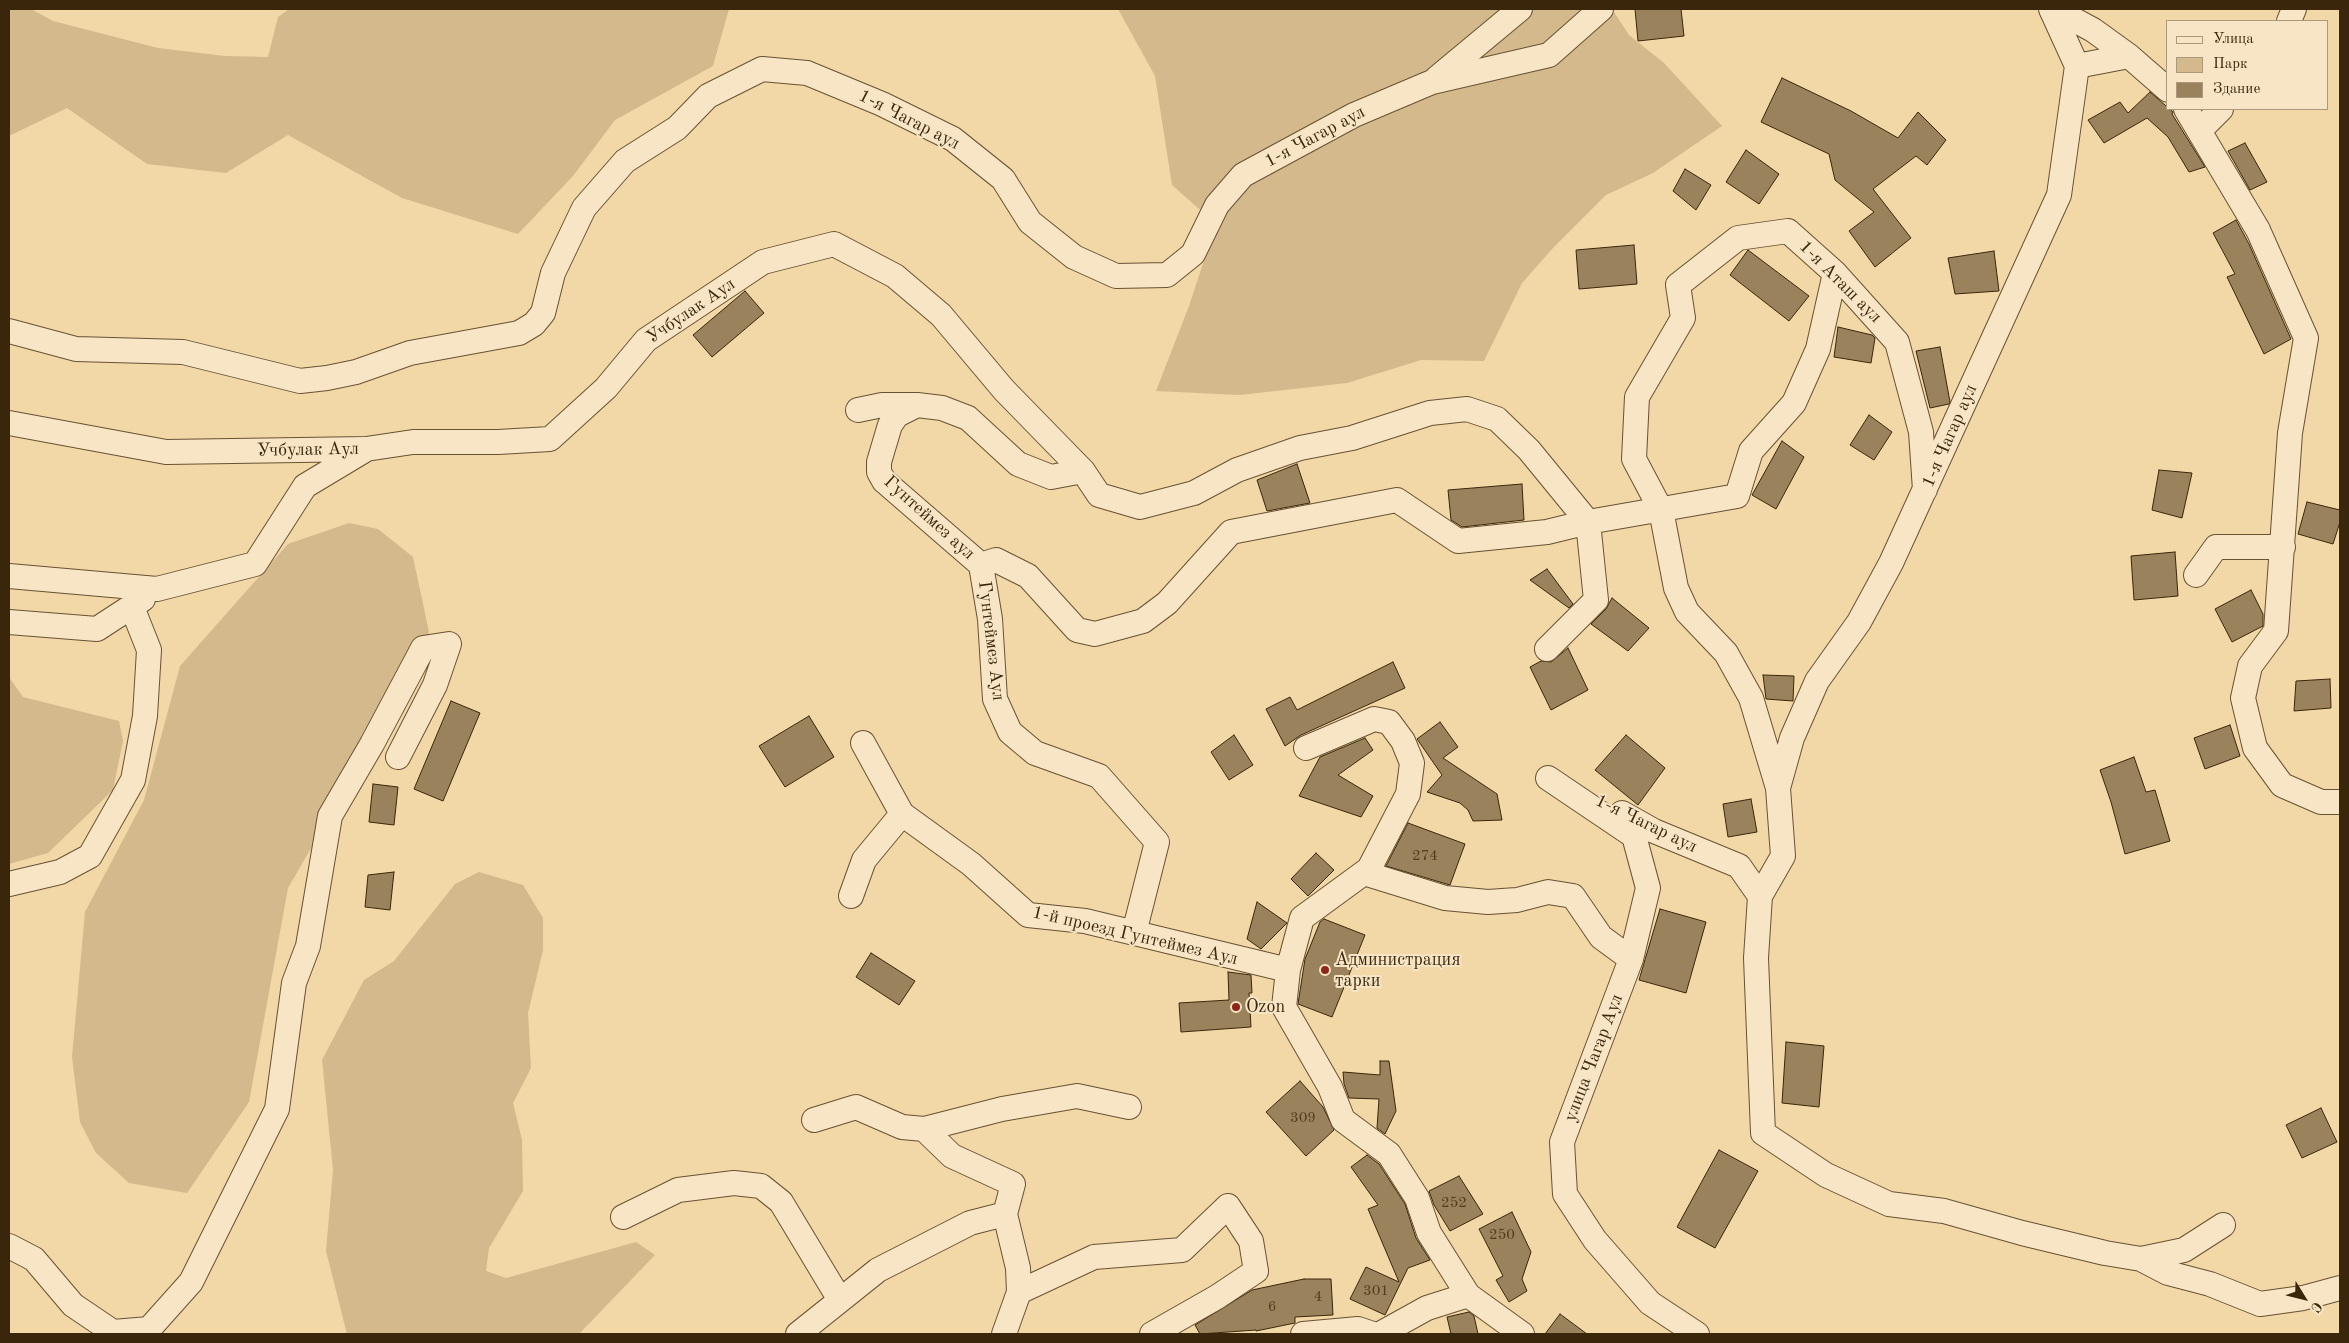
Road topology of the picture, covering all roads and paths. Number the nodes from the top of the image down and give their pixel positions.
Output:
1 (1520, 9) edge
2 (1601, 9) edge
3 (2052, 9) edge
4 (2095, 19) edge
5 (2128, 56) junction
6 (2078, 66) junction
7 (1432, 82) junction
8 (2166, 88) edge
9 (2187, 110) edge
10 (2220, 110) edge
11 (2200, 131) junction
12 (1835, 273) junction
13 (9, 331) edge
14 (917, 405) junction
15 (858, 410) dead end
16 (9, 423) edge
17 (366, 449) junction
18 (1083, 471) junction
19 (1926, 490) junction
20 (1661, 510) junction
21 (1588, 522) junction
22 (2283, 547) junction
23 (982, 565) junction
24 (2196, 575) dead end
25 (9, 576) edge
26 (157, 589) junction
27 (132, 607) junction
28 (9, 622) edge
29 (1547, 649) dead end
30 (863, 743) dead end
31 (1306, 748) dead end
32 (398, 757) dead end
33 (1548, 778) joint
34 (1778, 788) junction
35 (2340, 802) edge
36 (902, 814) junction
37 (1364, 873) junction
38 (9, 884) edge
39 (851, 896) dead end
40 (1760, 896) junction
41 (1134, 933) junction
42 (1632, 959) junction
43 (1288, 970) junction
44 (1129, 1107) dead end
45 (814, 1120) dead end
46 (924, 1129) junction
47 (1005, 1214) junction
48 (623, 1216) dead end
49 (2223, 1225) dead end
50 (9, 1246) edge
51 (2141, 1259) junction
52 (2340, 1288) edge
53 (1019, 1292) junction
54 (1468, 1295) junction
55 (840, 1300) junction
56 (1512, 1331) edge
57 (798, 1334) edge
58 (1004, 1334) edge
59 (1152, 1334) edge
60 (1303, 1334) edge
61 (1373, 1334) edge
62 (1380, 1334) edge
63 (1697, 1334) edge

1 - 7 street
2 - 7 street, 1-я Чагар аул
3 - 4 street
3 - 6 street
4 - 5 street
5 - 6 street
5 - 8 street
6 - 19 street, 1-я Чагар аул
7 - 13 street, 1-я Чагар аул
9 - 11 street
10 - 11 street
11 - 22 street
12 - 19 street, 1-я Аташ аул
12 - 20 street
12 - 20 street, 1-я Аташ аул
14 - 15 street
14 - 18 street
14 - 23 street, Гунтеймез аул
16 - 17 street, Учбулак Аул
17 - 18 street, Учбулак Аул
17 - 26 street
18 - 21 street, Учбулак Аул
19 - 34 street, 1-я Чагар аул
20 - 21 street
20 - 34 street
21 - 23 street
21 - 29 street
22 - 24 street
22 - 35 street
23 - 41 street, Гунтеймез Аул
25 - 26 street
26 - 27 street
27 - 28 street
27 - 38 street
30 - 36 street
31 - 37 street
32 - 50 street
33 - 40 street, 1-я Чагар аул
33 - 42 street, улица Чагар Аул
34 - 40 street
36 - 39 street
36 - 41 street, 1-й проезд Гунтеймез Аул
37 - 42 street
37 - 43 street
40 - 51 street
41 - 43 street, 1-й проезд Гунтеймез Аул
42 - 63 street, улица Чагар Аул
43 - 54 street
44 - 46 street
45 - 46 street
46 - 47 street
47 - 53 street
47 - 55 street
48 - 55 street
49 - 51 street
51 - 52 street
53 - 58 street
53 - 59 street
54 - 56 street
54 - 62 street
55 - 57 street
60 - 61 street

